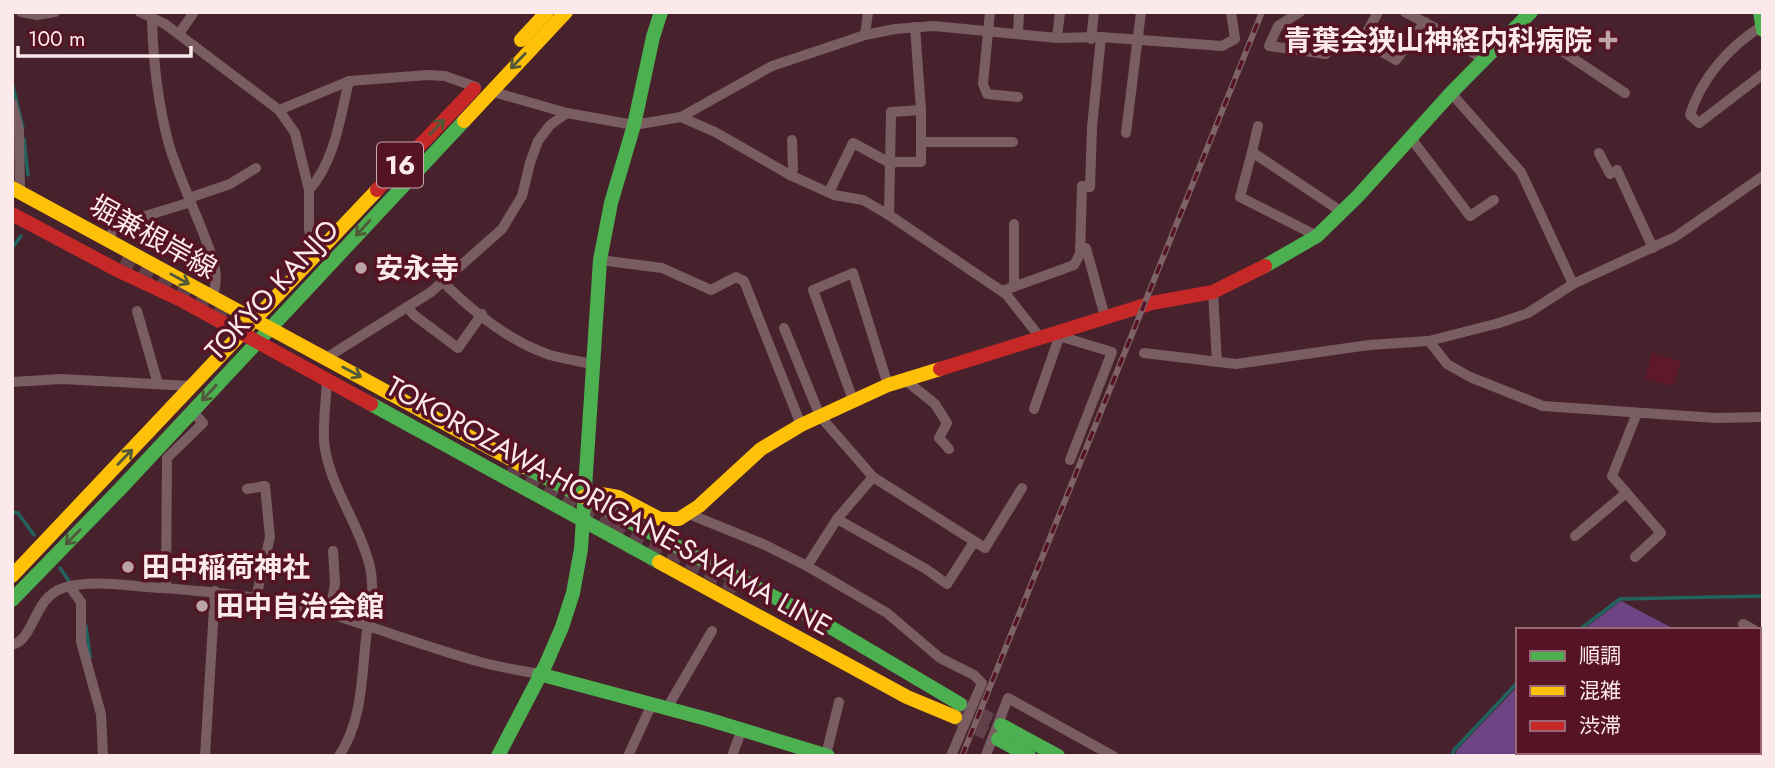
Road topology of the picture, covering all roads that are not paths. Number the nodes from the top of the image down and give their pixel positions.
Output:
1 (20, 12) edge
2 (55, 12) edge
3 (141, 12) edge
4 (194, 12) edge
5 (566, 12) edge
6 (661, 12) edge
7 (868, 12) edge
8 (990, 12) edge
9 (1019, 12) edge
10 (1060, 12) edge
11 (1094, 12) edge
12 (1141, 12) edge
13 (1231, 12) edge
14 (1300, 12) edge
15 (1378, 12) edge
16 (1405, 12) edge
17 (1760, 12) edge
18 (540, 16) edge
19 (152, 18) junction
20 (1526, 18) edge
21 (1425, 22) junction
22 (915, 27) junction
23 (1762, 28) edge
24 (988, 30) junction
25 (1018, 33) junction
26 (179, 34) junction
27 (865, 35) junction
28 (1057, 38) junction
29 (1096, 38) junction
30 (1138, 40) junction
31 (1326, 54) dead end
32 (1483, 60) junction
33 (1763, 74) edge
34 (349, 81) junction
35 (483, 89) junction
36 (1451, 93) junction
37 (1625, 93) dead end
38 (1018, 97) dead end
39 (12, 103) edge
40 (279, 110) junction
41 (920, 110) junction
42 (567, 113) junction
43 (681, 117) junction
44 (634, 125) junction
45 (1258, 125) dead end
46 (1126, 133) dead end
47 (1410, 137) junction
48 (792, 140) dead end
49 (921, 142) junction
50 (1013, 142) dead end
51 (1252, 152) junction
52 (1599, 153) dead end
53 (892, 163) junction
54 (256, 168) dead end
55 (790, 175) junction
56 (1763, 176) edge
57 (309, 190) junction
58 (829, 192) junction
59 (190, 200) junction
60 (1494, 200) dead end
61 (14, 206) edge
62 (1342, 212) junction
63 (890, 215) junction
64 (1014, 224) dead end
65 (1317, 236) junction
66 (108, 240) junction
67 (1080, 247) junction
68 (1653, 248) junction
69 (315, 254) junction
70 (121, 260) tunnel mouth
71 (600, 260) junction
72 (443, 282) junction
73 (1573, 284) junction
74 (1014, 287) junction
75 (1002, 291) junction
76 (1213, 292) junction
77 (212, 296) junction
78 (407, 307) junction
79 (137, 312) dead end
80 (482, 314) junction
81 (1105, 317) junction
82 (255, 319) junction
83 (271, 328) junction
84 (784, 328) dead end
85 (1060, 333) junction
86 (242, 334) junction
87 (1039, 336) junction
88 (1429, 341) junction
89 (256, 343) junction
90 (1143, 353) dead end
91 (327, 358) junction
92 (1217, 362) junction
93 (592, 364) junction
94 (904, 379) junction
95 (327, 381) junction
96 (12, 382) edge
97 (158, 384) junction
98 (888, 384) junction
99 (194, 386) junction
100 (853, 400) junction
101 (1034, 409) dead end
102 (192, 411) junction
103 (1637, 413) junction
104 (820, 416) junction
105 (1763, 417) edge
106 (801, 425) junction
107 (949, 449) dead end
108 (1070, 460) dead end
109 (873, 477) junction
110 (1022, 488) dead end
111 (247, 489) dead end
112 (1626, 493) junction
113 (583, 497) junction
114 (688, 515) junction
115 (583, 518) junction
116 (838, 519) junction
117 (1575, 536) dead end
118 (974, 542) junction
119 (679, 547) junction
120 (333, 551) dead end
121 (1635, 557) dead end
122 (807, 566) junction
123 (12, 576) edge
124 (70, 587) junction
125 (166, 588) junction
126 (215, 591) junction
127 (739, 591) tunnel mouth
128 (256, 598) junction
129 (12, 600) edge
130 (330, 614) junction
131 (1743, 624) dead end
132 (368, 627) junction
133 (1750, 628) edge
134 (712, 631) dead end
135 (12, 645) edge
136 (539, 674) junction
137 (839, 702) dead end
138 (652, 704) junction
139 (667, 708) junction
140 (958, 711) junction
141 (742, 729) junction
142 (103, 756) edge
143 (205, 756) edge
144 (339, 756) edge
145 (498, 756) edge
146 (628, 756) edge
147 (732, 756) edge
148 (827, 756) edge
149 (951, 756) edge
150 (988, 756) edge
151 (1029, 756) edge
152 (1058, 756) edge
153 (1112, 756) edge

1 - 2 street
3 - 19 street
4 - 26 street
5 -> 35 main road, TOKYO KANJO / 16
6 - 44 main road
7 - 27 street
8 - 24 street
9 - 25 street
10 - 28 street
11 - 29 street
12 - 30 street
13 - 30 street
14 - 31 street
15 - 21 street
16 - 21 street
17 - 23 main road
18 - 35 main road, TOKYO KANJO / 16
19 - 26 street
19 - 59 street
20 - 32 main road
20 - 37 street
21 - 32 street
22 - 24 street
22 - 27 street
22 - 41 street
23 - 33 street
24 - 25 street
24 - 38 street
25 - 28 street
26 - 40 street
27 - 43 street
28 - 29 street
29 - 30 street
29 - 67 street
30 - 46 street
32 - 36 main road
34 - 35 street
34 - 40 street
34 - 57 street
35 - 42 street
69 -> 35 main road, TOKYO KANJO / 16
35 -> 83 main road, TOKYO KANJO / 16
36 - 47 main road
36 - 73 street
39 - 61 street
40 - 57 street
41 - 49 street
41 - 53 street
42 - 44 street
42 - 72 street
43 - 44 street
43 - 55 street
44 - 71 main road
45 - 51 street
47 - 60 street
47 - 62 main road
48 - 55 street
49 - 50 street
49 - 53 street
51 - 62 street
51 - 65 street
52 - 68 street
53 - 58 street
53 - 63 street
54 - 59 street
55 - 58 street
56 - 68 street
57 - 69 street
58 - 63 street
59 - 66 street
59 - 77 street
61 - 66 main road, 堀兼根岸線
61 - 70 main road, 堀兼根岸線
61 - 86 main road, 堀兼根岸線
62 - 65 main road
63 - 75 street
64 - 74 street
65 - 76 main road
66 -> 77 main road, 堀兼根岸線
67 - 74 street
67 - 81 street
68 - 73 street
69 - 82 main road, TOKYO KANJO / 16
71 - 93 main road
71 - 106 street
72 - 78 street
72 - 80 street
73 - 88 street
74 - 75 street
75 - 87 street
76 - 81 main road
76 - 92 street
77 - 82 main road, 堀兼根岸線
78 - 80 street
78 - 91 street
79 - 97 street
80 - 93 street
81 - 85 main road
82 - 83 main road, 堀兼根岸線
82 - 86 main road, TOKYO KANJO / 16
83 - 89 main road, TOKYO KANJO / 16
83 - 91 main road, TOKOROZAWA-HORIGANE-SAYAMA LINE
84 - 104 street
85 - 87 main road
85 - 101 street
85 - 108 street
86 - 89 main road, TOKOROZAWA-HORIGANE-SAYAMA LINE
86 - 99 main road, TOKYO KANJO / 16
87 - 94 main road
88 - 92 street
88 - 103 street
89 - 95 main road, TOKOROZAWA-HORIGANE-SAYAMA LINE
89 -> 102 main road, TOKYO KANJO / 16
90 - 92 street
91 -> 113 main road, TOKOROZAWA-HORIGANE-SAYAMA LINE
93 - 113 main road
94 - 98 main road
94 - 107 street
95 - 115 main road, TOKOROZAWA-HORIGANE-SAYAMA LINE
95 - 132 street
96 - 97 street
97 - 99 street
98 - 100 main road
98 - 100 street
123 -> 99 main road, TOKYO KANJO / 16
100 - 104 main road
102 - 125 street
102 -> 129 main road, TOKYO KANJO / 16
103 - 105 street
103 - 112 street
104 - 106 main road
104 - 109 street
106 - 114 main road
109 - 116 street
109 - 118 street
110 - 118 street
111 - 128 street
112 - 117 street
112 - 121 street
113 - 114 main road
113 - 115 main road
113 - 119 main road, TOKOROZAWA-HORIGANE-SAYAMA LINE
114 - 119 main road
114 - 122 street
115 - 136 main road
115 - 140 main road, TOKOROZAWA-HORIGANE-SAYAMA LINE
116 - 118 street
116 - 122 street
119 - 140 main road, TOKOROZAWA-HORIGANE-SAYAMA LINE
120 - 130 street
122 - 149 street
124 - 125 street
124 - 135 street
124 - 142 street
125 - 126 street
126 - 128 street
126 - 143 street
127 - 140 main road
128 - 130 street
130 - 132 street
131 - 133 street
132 - 136 street
132 - 144 street
134 - 139 street
136 - 138 main road
136 - 145 main road
137 - 148 street
138 - 139 main road
138 - 146 street
139 - 141 main road
141 - 147 street
141 - 148 main road
150 - 153 street
151 - 152 main road

